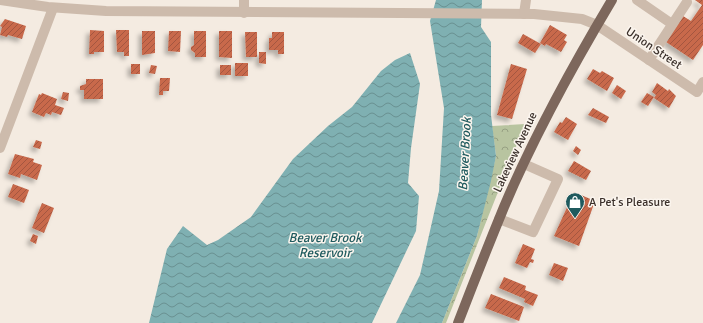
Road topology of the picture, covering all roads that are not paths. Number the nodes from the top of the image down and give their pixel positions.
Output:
1 (0, 0) edge
2 (244, 0) edge
3 (526, 0) edge
4 (612, 0) edge
5 (638, 0) edge
6 (687, 2) dead end
7 (35, 3) edge
8 (53, 8) junction
9 (244, 13) junction
10 (524, 14) junction
11 (672, 24) junction
12 (597, 25) junction
13 (648, 60) junction
14 (703, 82) edge
15 (0, 148) edge
16 (524, 164) junction
17 (499, 219) junction
18 (458, 323) edge

1 - 7 street, Union Street
2 - 9 street
3 - 10 street
4 - 12 main road, Lakeview Avenue
5 - 11 street
6 - 11 street
7 - 8 street, Union Street
8 - 9 street, Union Street
8 - 15 street
9 - 10 street, Union Street
10 - 12 street, Union Street
11 - 13 street
12 - 13 street, Union Street
12 - 16 main road, Lakeview Avenue
13 - 14 street, Union Street
16 - 17 main road, Lakeview Avenue
16 - 17 street
17 - 18 main road, Lakeview Avenue

